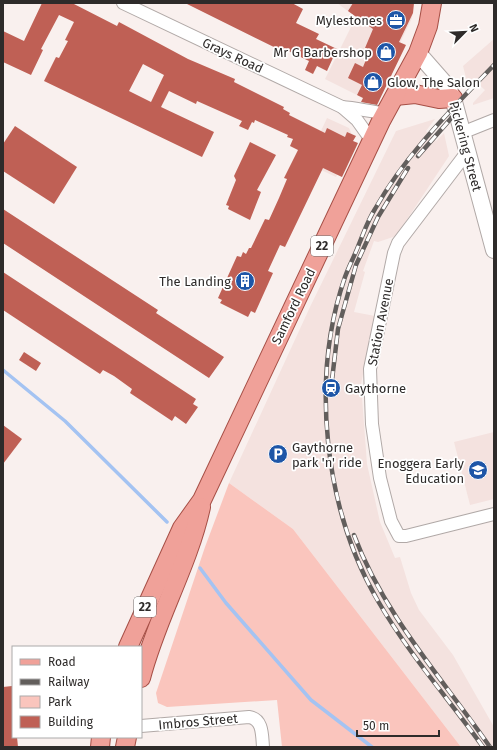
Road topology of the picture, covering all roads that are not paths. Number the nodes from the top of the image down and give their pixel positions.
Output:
1 (124, 3) edge
2 (432, 3) edge
3 (418, 53) junction
4 (395, 96) junction
5 (453, 98) junction
6 (342, 107) junction
7 (386, 113) junction
8 (494, 120) edge
9 (464, 132) junction
10 (372, 141) junction
11 (468, 151) junction
12 (494, 250) edge
13 (202, 500) junction
14 (494, 514) edge
15 (128, 646) edge
16 (142, 675) edge
17 (142, 726) edge
18 (263, 747) edge

1 - 6 street, Grays Road
2 - 3 main road, Samford Road / 22
3 - 4 main road, Samford Road / 22
3 - 5 main road, Pickering Street
4 - 5 main road
4 - 7 main road, Samford Road / 22
5 - 9 main road, Pickering Street
6 - 7 street, Grays Road
6 - 10 street, Grays Road
7 - 10 main road, Samford Road / 22
8 - 9 street
9 - 11 main road, Pickering Street
10 - 13 main road, Samford Road / 22
11 - 12 main road, Pickering Street
11 - 14 street, Station Avenue
13 - 15 main road, Samford Road / 22
13 - 16 main road, Samford Road / 22
17 - 18 street, Imbros Street

